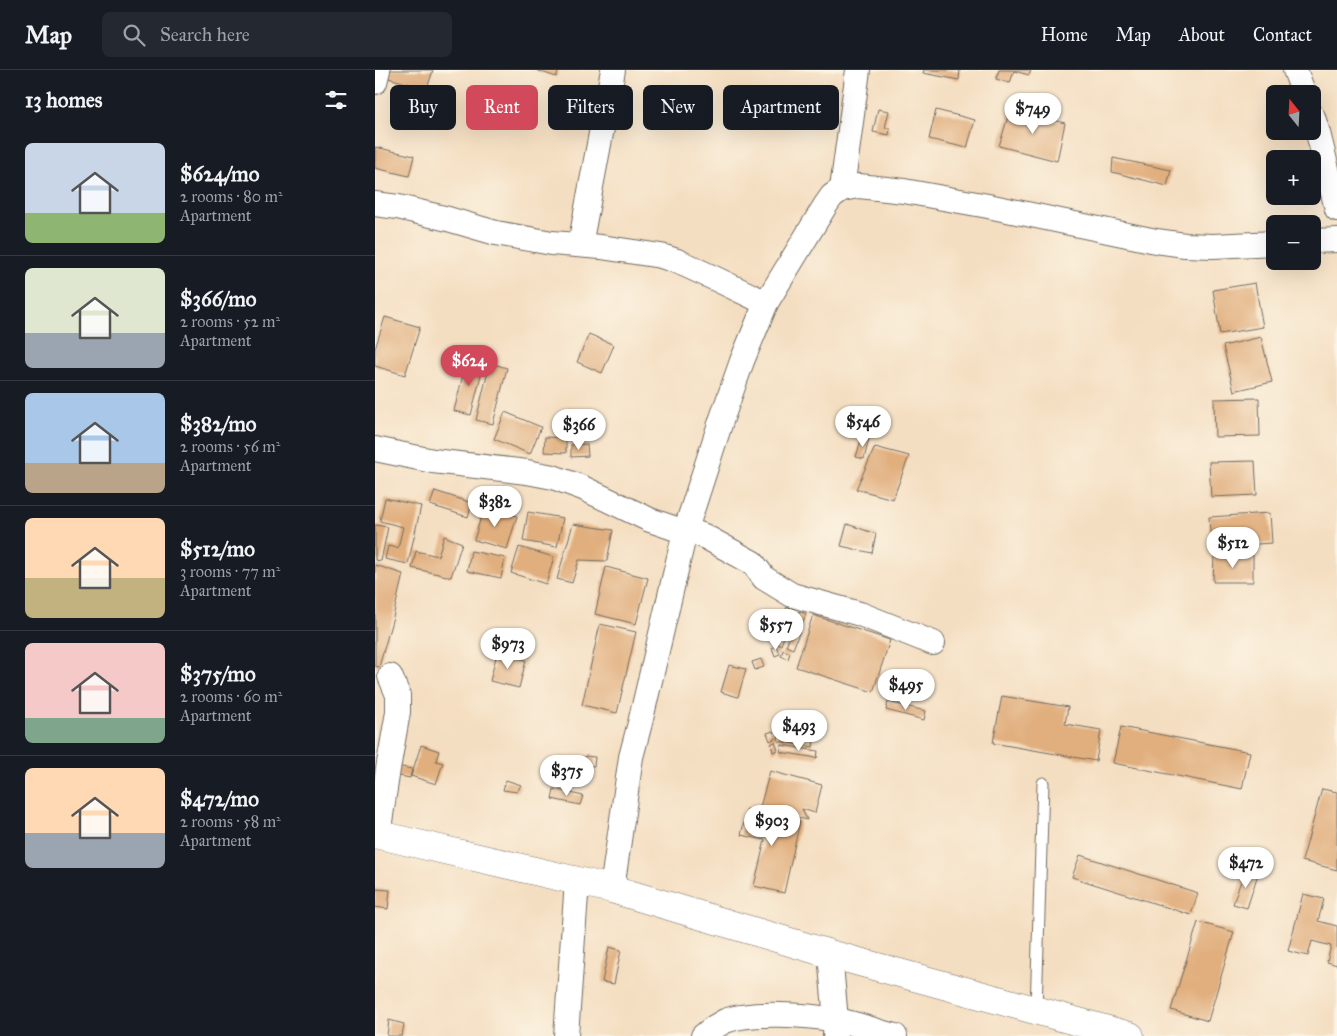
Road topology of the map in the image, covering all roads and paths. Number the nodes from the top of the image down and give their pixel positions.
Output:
1 (378, 70) edge
2 (613, 70) edge
3 (858, 70) edge
4 (1295, 70) edge
5 (375, 82) edge
6 (1301, 85) edge
7 (1320, 140) edge
8 (842, 190) junction
9 (375, 204) edge
10 (1337, 209) edge
11 (1337, 240) edge
12 (1321, 241) edge
13 (1266, 243) edge
14 (580, 245) junction
15 (766, 304) junction
16 (375, 449) edge
17 (685, 531) junction
18 (933, 643) dead end
19 (390, 676) dead end
20 (1043, 784) dead end
21 (377, 834) edge
22 (577, 881) junction
23 (612, 889) junction
24 (830, 954) junction
25 (1036, 1010) junction
26 (836, 1028) edge
27 (566, 1036) edge
28 (703, 1036) edge
29 (895, 1036) edge
30 (1130, 1036) edge

1 - 5 street
2 - 14 street
3 - 8 street
4 - 6 street
7 - 10 street
8 - 13 street
8 - 15 street
9 - 14 street
11 - 12 street
14 - 15 street
15 - 17 street
16 - 17 street
17 - 18 street
17 - 23 street
19 - 21 street
20 - 25 lane
21 - 22 street
22 - 23 street
22 - 27 street
23 - 24 street
24 - 25 street
24 - 26 street
25 - 30 street
26 - 28 street
26 - 29 street

